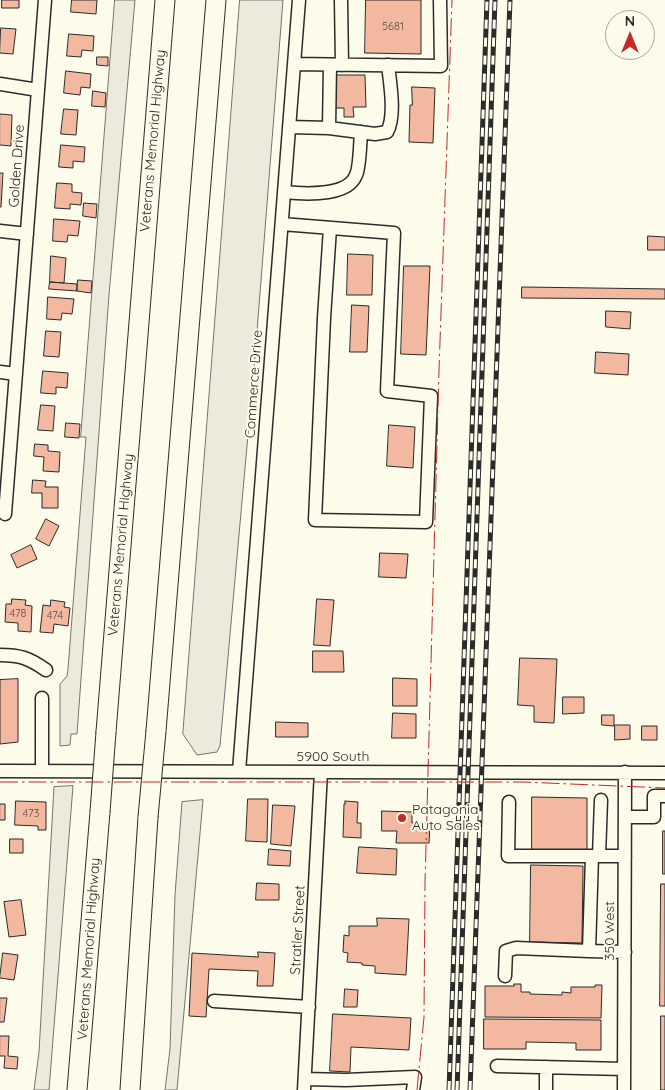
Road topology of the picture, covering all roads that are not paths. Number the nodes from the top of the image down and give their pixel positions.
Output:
1 (45, 0) edge
2 (165, 0) edge
3 (216, 0) edge
4 (299, 0) edge
5 (342, 0) edge
6 (440, 0) edge
7 (294, 64) junction
8 (336, 65) junction
9 (388, 65) junction
10 (0, 84) edge
11 (38, 90) junction
12 (289, 127) junction
13 (329, 128) junction
14 (361, 132) junction
15 (284, 192) junction
16 (282, 224) junction
17 (330, 228) junction
18 (0, 231) edge
19 (27, 234) junction
20 (0, 372) edge
21 (16, 374) junction
22 (5, 514) dead end
23 (0, 655) edge
24 (46, 670) dead end
25 (42, 698) dead end
26 (0, 771) edge
27 (42, 771) junction
28 (239, 771) junction
29 (321, 772) junction
30 (624, 772) junction
31 (665, 773) edge
32 (665, 796) edge
33 (601, 800) dead end
34 (509, 802) dead end
35 (625, 817) junction
36 (596, 856) junction
37 (625, 856) junction
38 (589, 951) junction
39 (625, 952) junction
40 (505, 976) dead end
41 (214, 1001) dead end
42 (309, 1007) junction
43 (497, 1066) dead end
44 (546, 1067) junction
45 (624, 1069) junction
46 (304, 1085) edge
47 (77, 1090) edge
48 (130, 1090) edge
49 (414, 1090) edge
50 (546, 1090) edge
51 (624, 1090) edge

1 - 11 street, Golden Drive
2 - 47 highway, Veterans Memorial Highway, bridge
3 - 48 highway, bridge
4 - 7 street, Commerce Drive
5 - 8 street
6 - 9 street
7 - 8 street
7 - 12 street, Commerce Drive
8 - 9 street
8 - 13 street
9 - 14 street
10 - 11 street
11 - 19 street, Golden Drive
12 - 13 street
12 - 15 street, Commerce Drive
13 - 14 street
14 - 15 street
15 - 16 street, Commerce Drive
16 - 17 street
16 - 28 street, Commerce Drive
17 - 17 street
18 - 19 street
19 - 21 street, Golden Drive
20 - 21 street
21 - 22 street, Golden Drive
23 - 24 street
25 - 27 street
26 - 27 street, 5900 South
27 - 28 street, 5900 South
28 - 29 street, 5900 South
29 - 30 street, 5900 South
29 - 42 street, Stratler Street
30 - 31 street, 5900 South
30 - 35 street, 350 West
32 - 35 street
33 - 36 street
34 - 36 street
35 - 37 street, 350 West
36 - 37 street
36 - 38 street
37 - 39 street, 350 West
38 - 39 street
38 - 40 street
39 - 45 street, 350 West
41 - 42 street
42 - 46 street, Stratler Street
43 - 44 street
44 - 45 street
44 - 50 street
45 - 51 street, 350 West
46 - 49 street

